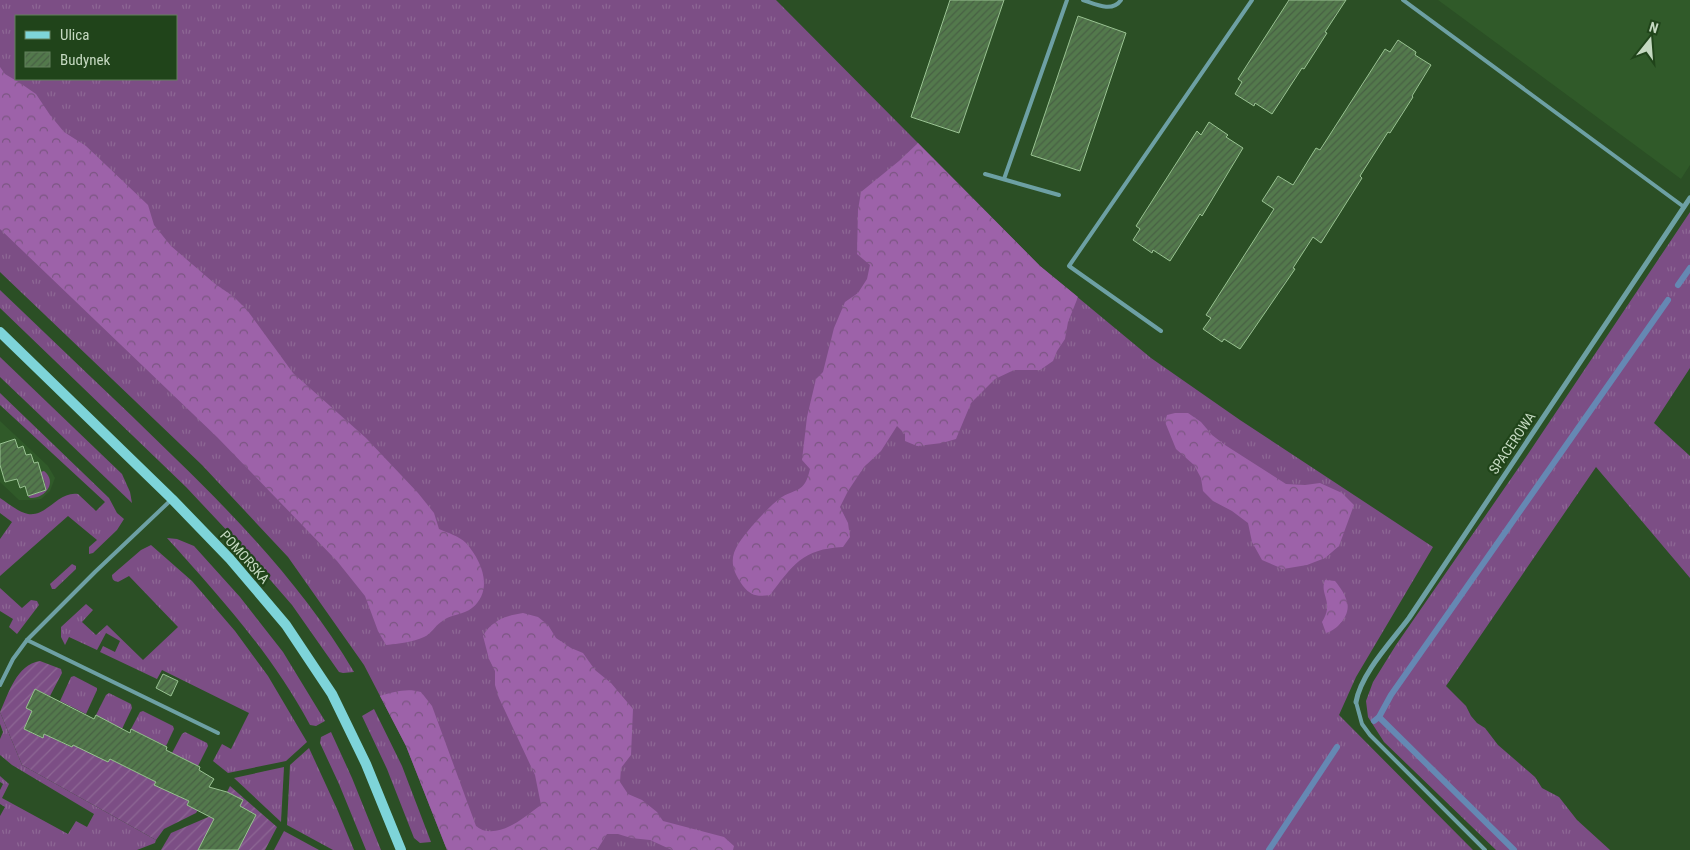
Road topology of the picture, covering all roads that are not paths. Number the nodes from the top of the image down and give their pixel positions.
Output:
1 (1067, 0) edge
2 (1083, 0) edge
3 (1121, 0) edge
4 (1252, 0) edge
5 (1403, 0) edge
6 (985, 174) dead end
7 (1004, 179) junction
8 (1059, 195) dead end
9 (1690, 198) edge
10 (1684, 207) junction
11 (1161, 331) dead end
12 (0, 332) edge
13 (172, 499) junction
14 (28, 640) junction
15 (0, 685) edge
16 (1356, 702) joint
17 (218, 733) dead end
18 (401, 850) edge
19 (1485, 850) edge

1 - 7 lane
2 - 3 lane
4 - 11 lane
5 - 10 lane
6 - 7 lane
7 - 8 lane
9 - 10 street, SPACEROWA
10 - 16 street, SPACEROWA
12 - 13 main road, POMORSKA
13 - 14 lane
13 - 18 main road, POMORSKA
14 - 15 lane
14 - 17 lane
16 - 19 lane

